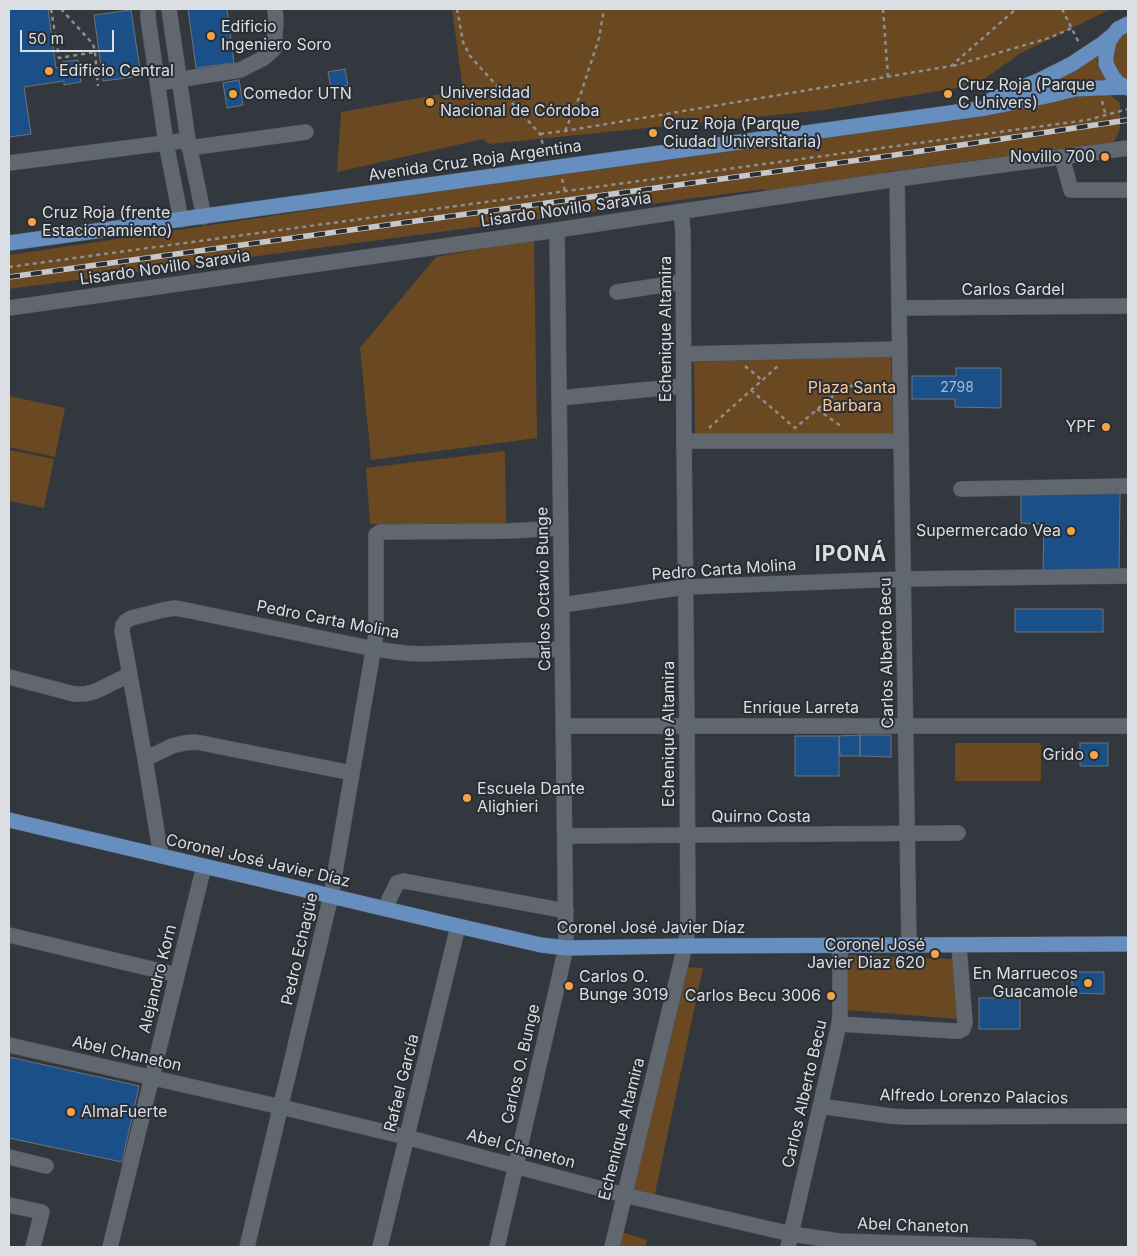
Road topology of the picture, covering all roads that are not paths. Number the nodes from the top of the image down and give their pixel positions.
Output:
1 (148, 9) edge
2 (169, 9) edge
3 (275, 9) edge
4 (1128, 24) edge
5 (1113, 35) junction
6 (178, 80) junction
7 (158, 82) junction
8 (1126, 88) edge
9 (947, 114) junction
10 (306, 132) dead end
11 (166, 142) junction
12 (189, 144) junction
13 (1128, 148) edge
14 (1062, 157) junction
15 (9, 163) edge
16 (897, 179) junction
17 (1128, 190) edge
18 (681, 211) junction
19 (204, 217) junction
20 (181, 220) junction
21 (557, 230) junction
22 (9, 243) edge
23 (683, 282) junction
24 (617, 292) dead end
25 (1128, 306) edge
26 (9, 308) edge
27 (899, 308) junction
28 (900, 349) junction
29 (684, 354) junction
30 (684, 386) junction
31 (559, 398) junction
32 (689, 441) junction
33 (901, 441) junction
34 (1128, 486) edge
35 (961, 489) dead end
36 (561, 528) junction
37 (1128, 576) edge
38 (903, 579) junction
39 (685, 587) junction
40 (562, 605) junction
41 (374, 649) junction
42 (562, 649) junction
43 (129, 675) junction
44 (9, 677) edge
45 (563, 726) junction
46 (687, 726) junction
47 (905, 726) junction
48 (1128, 726) edge
49 (145, 760) junction
50 (352, 773) junction
51 (9, 820) edge
52 (907, 833) junction
53 (958, 833) dead end
54 (687, 835) junction
55 (565, 836) junction
56 (161, 856) junction
57 (204, 866) junction
58 (331, 896) junction
59 (385, 908) junction
60 (566, 911) junction
61 (458, 926) junction
62 (9, 935) edge
63 (1128, 944) edge
64 (685, 946) junction
65 (840, 946) junction
66 (909, 946) junction
67 (959, 946) junction
68 (566, 948) junction
69 (177, 975) junction
70 (838, 1024) junction
71 (9, 1045) edge
72 (152, 1078) junction
73 (820, 1106) junction
74 (281, 1107) junction
75 (1128, 1116) edge
76 (406, 1137) junction
77 (9, 1158) edge
78 (46, 1166) dead end
79 (516, 1166) junction
80 (624, 1195) junction
81 (9, 1205) edge
82 (789, 1240) edge
83 (33, 1247) edge
84 (110, 1247) edge
85 (247, 1247) edge
86 (380, 1247) edge
87 (497, 1247) edge
88 (612, 1247) edge
89 (1029, 1247) edge

1 - 7 street
2 - 6 street
3 - 6 street
4 - 5 main road, Avenida Cruz Roja Argentina
5 - 8 main road
5 - 9 main road, Avenida Cruz Roja Argentina
6 - 7 street
6 - 12 street
7 - 11 street
8 - 9 main road, Avenida Cruz Roja Argentina
9 - 19 main road, Avenida Cruz Roja Argentina
10 - 12 street
11 - 12 street
11 - 15 street
11 - 20 street
12 - 19 street
13 - 14 street, Lisardo Novillo Saravia
14 - 16 street, Lisardo Novillo Saravia
14 - 17 street
16 - 18 street, Lisardo Novillo Saravia
16 - 27 street, Carlos Alberto Becu
18 - 21 street, Lisardo Novillo Saravia
18 - 23 street, Echenique Altamira
19 - 20 main road, Avenida Cruz Roja Argentina
20 - 22 main road, Avenida Cruz Roja Argentina
21 - 26 street, Lisardo Novillo Saravia
21 - 31 street, Carlos Octavio Bunge
23 - 24 street
23 - 29 street, Echenique Altamira
25 - 27 street, Carlos Gardel
27 - 28 street, Carlos Alberto Becu
28 - 29 street
28 - 33 street, Carlos Alberto Becu
29 - 30 street, Echenique Altamira
30 - 31 street
30 - 32 street, Echenique Altamira
31 - 36 street, Carlos Octavio Bunge
32 - 33 street
32 - 39 street, Echenique Altamira
33 - 38 street, Carlos Alberto Becu
34 - 35 street
36 - 40 street, Carlos Octavio Bunge
36 - 41 street, Pedro Echagüe
37 - 38 street, Pedro Carta Molina
38 - 39 street, Pedro Carta Molina
38 - 47 street, Carlos Alberto Becu
39 - 40 street, Pedro Carta Molina
39 - 46 street, Echenique Altamira
40 - 42 street, Carlos Octavio Bunge
41 - 42 street, Pedro Carta Molina
41 - 43 street, Pedro Carta Molina
41 - 50 street, Pedro Echagüe
42 - 45 street, Carlos Octavio Bunge
43 - 44 street
43 - 49 street
45 - 46 street, Enrique Larreta
45 - 55 street, Carlos Octavio Bunge
46 - 47 street, Enrique Larreta
46 - 54 street, Echenique Altamira
47 - 48 street, Enrique Larreta
47 - 52 street, Carlos Alberto Becu
49 - 50 street
49 - 56 street
50 - 58 street, Pedro Echagüe
51 - 56 main road, Coronel José Javier Díaz
52 - 53 street, Quirno Costa
52 - 54 street, Quirno Costa
52 - 66 street, Carlos Alberto Becu
54 - 55 street, Quirno Costa
54 - 64 street, Echenique Altamira
55 - 60 street, Carlos Octavio Bunge
56 - 57 main road, Coronel José Javier Díaz
57 - 58 main road, Coronel José Javier Díaz
57 - 69 street, Alejandro Korn
58 - 59 main road, Coronel José Javier Díaz
58 - 74 street, Pedro Echagüe
59 - 60 street
59 - 61 main road, Coronel José Javier Díaz
60 - 68 street, Carlos Octavio Bunge
61 - 68 main road, Coronel José Javier Díaz
61 - 76 street, Rafael García
62 - 69 street
63 - 67 main road, Coronel José Javier Díaz
64 - 65 main road, Coronel José Javier Díaz
64 - 68 main road, Coronel José Javier Díaz
64 - 80 street, Echenique Altamira
65 - 66 main road, Coronel José Javier Díaz
65 - 70 street, Carlos Alberto Becu
66 - 67 main road, Coronel José Javier Díaz
67 - 70 street
68 - 79 street, Carlos O. Bunge
69 - 72 street, Alejandro Korn
70 - 73 street, Carlos Alberto Becu
71 - 72 street, Abel Chaneton
72 - 74 street, Abel Chaneton
72 - 84 street, Alejandro Korn
73 - 75 street, Alfredo Lorenzo Palacios
73 - 82 street, Carlos Alberto Becu
74 - 76 street, Abel Chaneton
74 - 85 street, Pedro Echagüe
76 - 79 street, Abel Chaneton
76 - 86 street, Rafael García
77 - 78 street
79 - 80 street, Abel Chaneton
79 - 87 street, Carlos O. Bunge
80 - 82 street, Abel Chaneton
80 - 88 street, Echenique Altamira
81 - 83 street
82 - 89 street, Abel Chaneton

